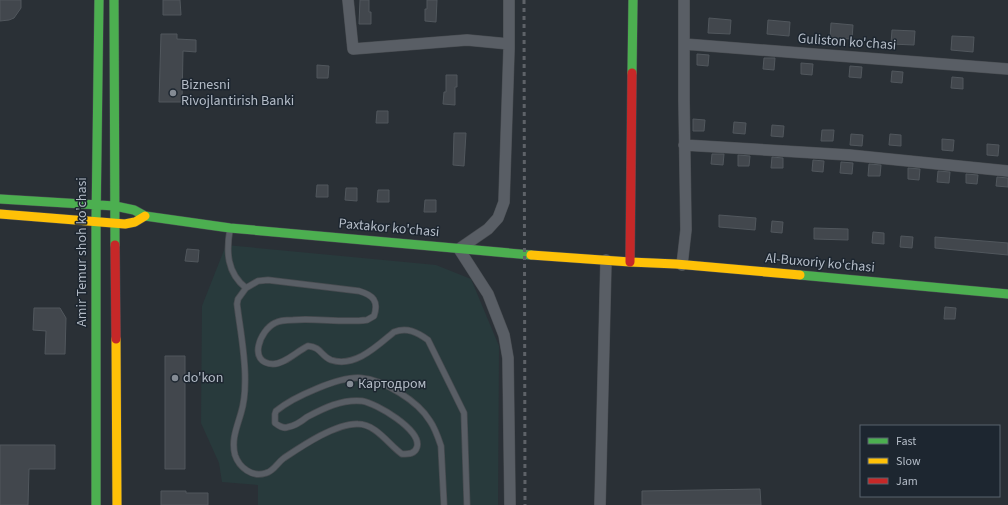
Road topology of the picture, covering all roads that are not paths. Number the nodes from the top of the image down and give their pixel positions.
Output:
1 (99, 0) edge
2 (114, 0) edge
3 (348, 0) edge
4 (509, 0) edge
5 (633, 0) edge
6 (684, 0) edge
7 (509, 44) junction
8 (684, 44) junction
9 (1008, 69) edge
10 (684, 145) junction
11 (1008, 171) edge
12 (0, 199) edge
13 (96, 205) junction
14 (115, 206) junction
15 (0, 214) edge
16 (145, 216) junction
17 (96, 222) junction
18 (116, 223) junction
19 (230, 228) junction
20 (459, 249) junction
21 (606, 260) junction
22 (630, 262) junction
23 (682, 265) junction
24 (246, 288) junction
25 (1008, 294) edge
26 (96, 505) edge
27 (117, 505) edge
28 (444, 505) edge
29 (467, 505) edge
30 (510, 505) edge
31 (600, 505) edge

1 - 13 main road, Amir Temur shoh ko'chasi
2 - 14 main road
3 - 7 street
4 - 7 street
5 - 22 main road
6 - 8 street
7 - 20 street
8 - 9 street, Guliston ko'chasi
8 - 10 street
10 - 11 street
10 - 23 street
12 - 13 main road, Paxtakor ko'chasi
13 - 14 main road, Paxtakor ko'chasi
13 - 17 main road, Amir Temur shoh ko'chasi
14 - 16 main road, Paxtakor ko'chasi
14 - 18 main road
15 - 17 main road, Paxtakor ko'chasi
16 - 18 main road, Paxtakor ko'chasi
16 - 19 main road, Paxtakor ko'chasi
17 - 18 main road, Paxtakor ko'chasi
17 - 26 main road, Amir Temur shoh ko'chasi
18 - 27 main road
19 - 20 main road, Paxtakor ko'chasi
19 - 24 lane
20 - 21 main road, Paxtakor ko'chasi
20 - 30 street
21 - 22 main road, Paxtakor ko'chasi
21 - 31 street
22 - 23 main road, Al-Buxoriy ko'chasi
23 - 25 main road, Al-Buxoriy ko'chasi
24 - 28 lane
24 - 29 lane

